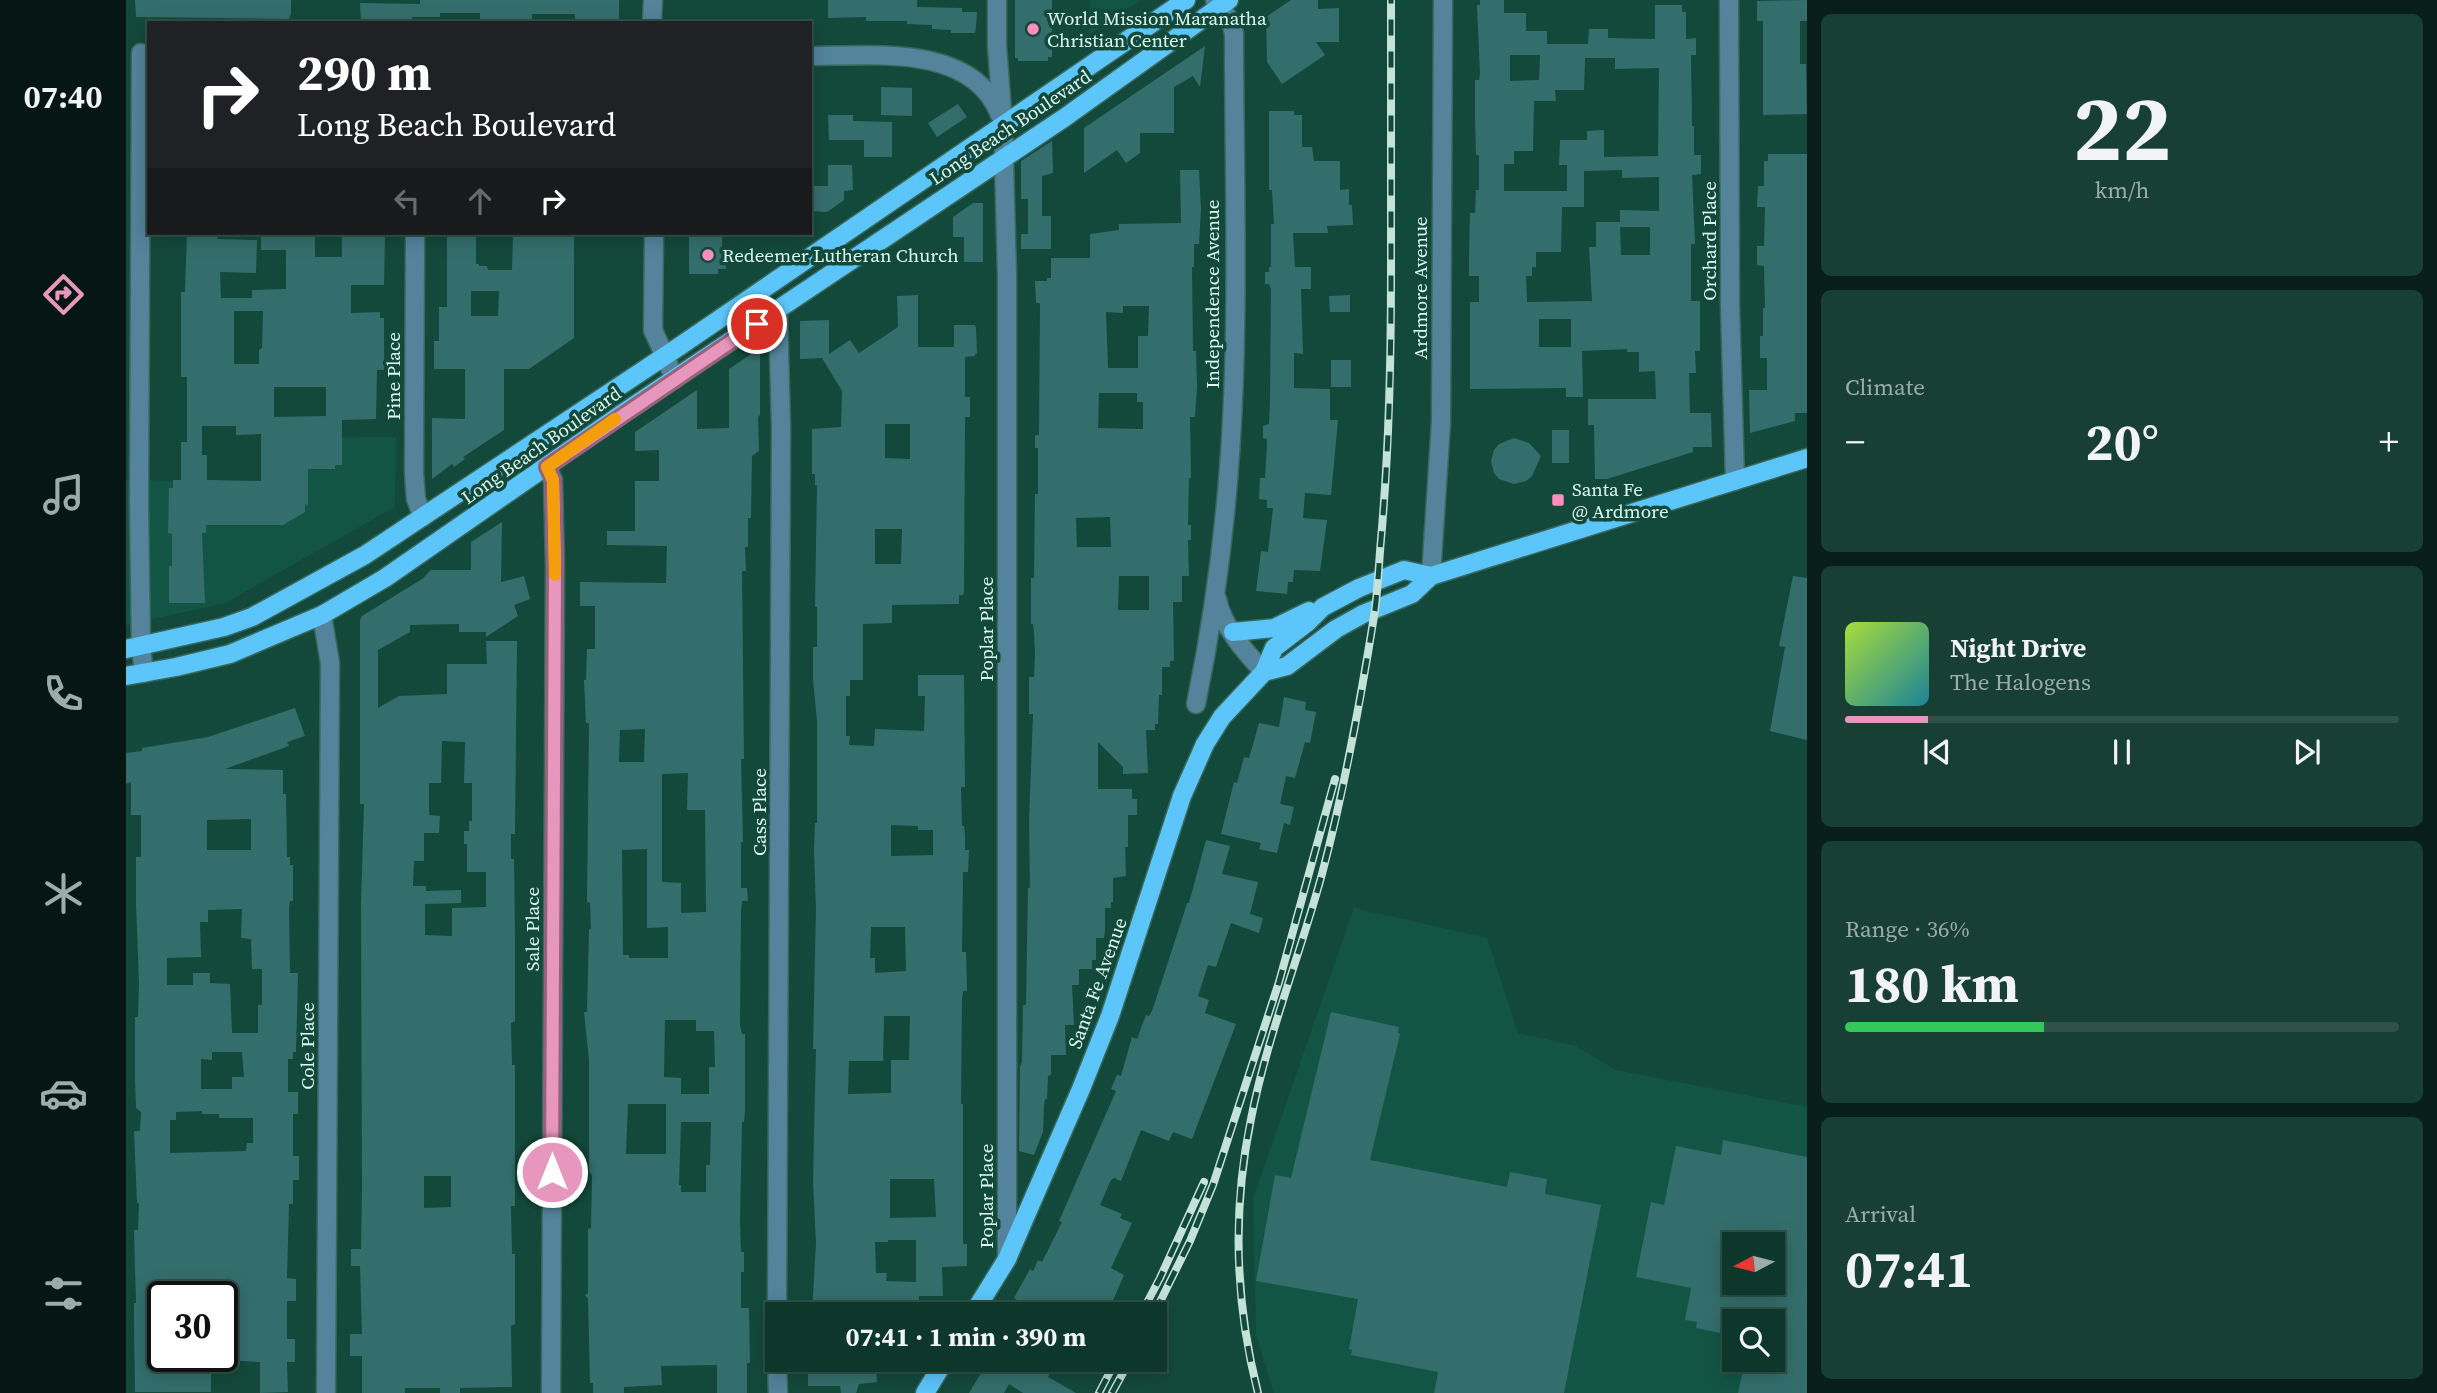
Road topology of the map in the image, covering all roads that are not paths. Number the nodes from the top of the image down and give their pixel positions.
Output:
1 (653, 0) edge
2 (997, 0) edge
3 (1186, 0) edge
4 (1443, 0) edge
5 (1729, 0) edge
6 (1221, 2) edge
7 (652, 21) edge
8 (138, 53) edge
9 (812, 56) edge
10 (1003, 124) junction
11 (1004, 158) junction
12 (415, 235) edge
13 (654, 235) edge
14 (778, 310) junction
15 (665, 356) junction
16 (676, 379) junction
17 (1807, 458) edge
18 (547, 467) junction
19 (1735, 481) junction
20 (423, 517) junction
21 (1431, 576) junction
22 (1216, 593) junction
23 (1323, 607) junction
24 (323, 615) junction
25 (1233, 632) junction
26 (133, 648) edge
27 (1264, 672) junction
28 (135, 674) edge
29 (1196, 704) dead end
30 (1007, 1259) junction
31 (777, 1302) edge
32 (980, 1302) edge
33 (778, 1372) edge
34 (938, 1372) edge
35 (326, 1393) edge
36 (551, 1393) edge
37 (778, 1393) edge
38 (925, 1393) edge

1 - 7 street
2 - 10 street, Poplar Place
3 - 10 main road, Long Beach Boulevard
4 - 21 street, Ardmore Avenue
5 - 19 street, Orchard Place
6 - 11 main road, Long Beach Boulevard
6 - 22 street, Independence Avenue
8 - 26 street
9 - 10 street
10 - 11 street, Poplar Place
10 - 15 main road, Long Beach Boulevard
11 - 14 main road, Long Beach Boulevard
11 - 30 street, Poplar Place
12 - 20 street, Pine Place
13 - 15 street
14 - 16 main road, Long Beach Boulevard
14 - 31 street, Cass Place
15 - 16 street
15 - 20 main road, Long Beach Boulevard
16 - 18 main road, Long Beach Boulevard
17 - 19 main road, Santa Fe Avenue
18 - 24 main road, Long Beach Boulevard
18 - 36 street, Sale Place
19 - 21 main road, Santa Fe Avenue
20 - 26 main road, Long Beach Boulevard
21 - 23 main road, Santa Fe Avenue
21 - 27 main road, Santa Fe Avenue
22 - 25 street, Independence Avenue
22 - 29 street, Independence Avenue
23 - 25 main road
23 - 27 main road, Santa Fe Avenue
24 - 28 main road, Long Beach Boulevard
24 - 35 street, Cole Place
25 - 27 street, Independence Avenue
26 - 28 street
27 - 30 main road, Santa Fe Avenue
30 - 32 main road, Santa Fe Avenue
33 - 37 street
34 - 38 main road

